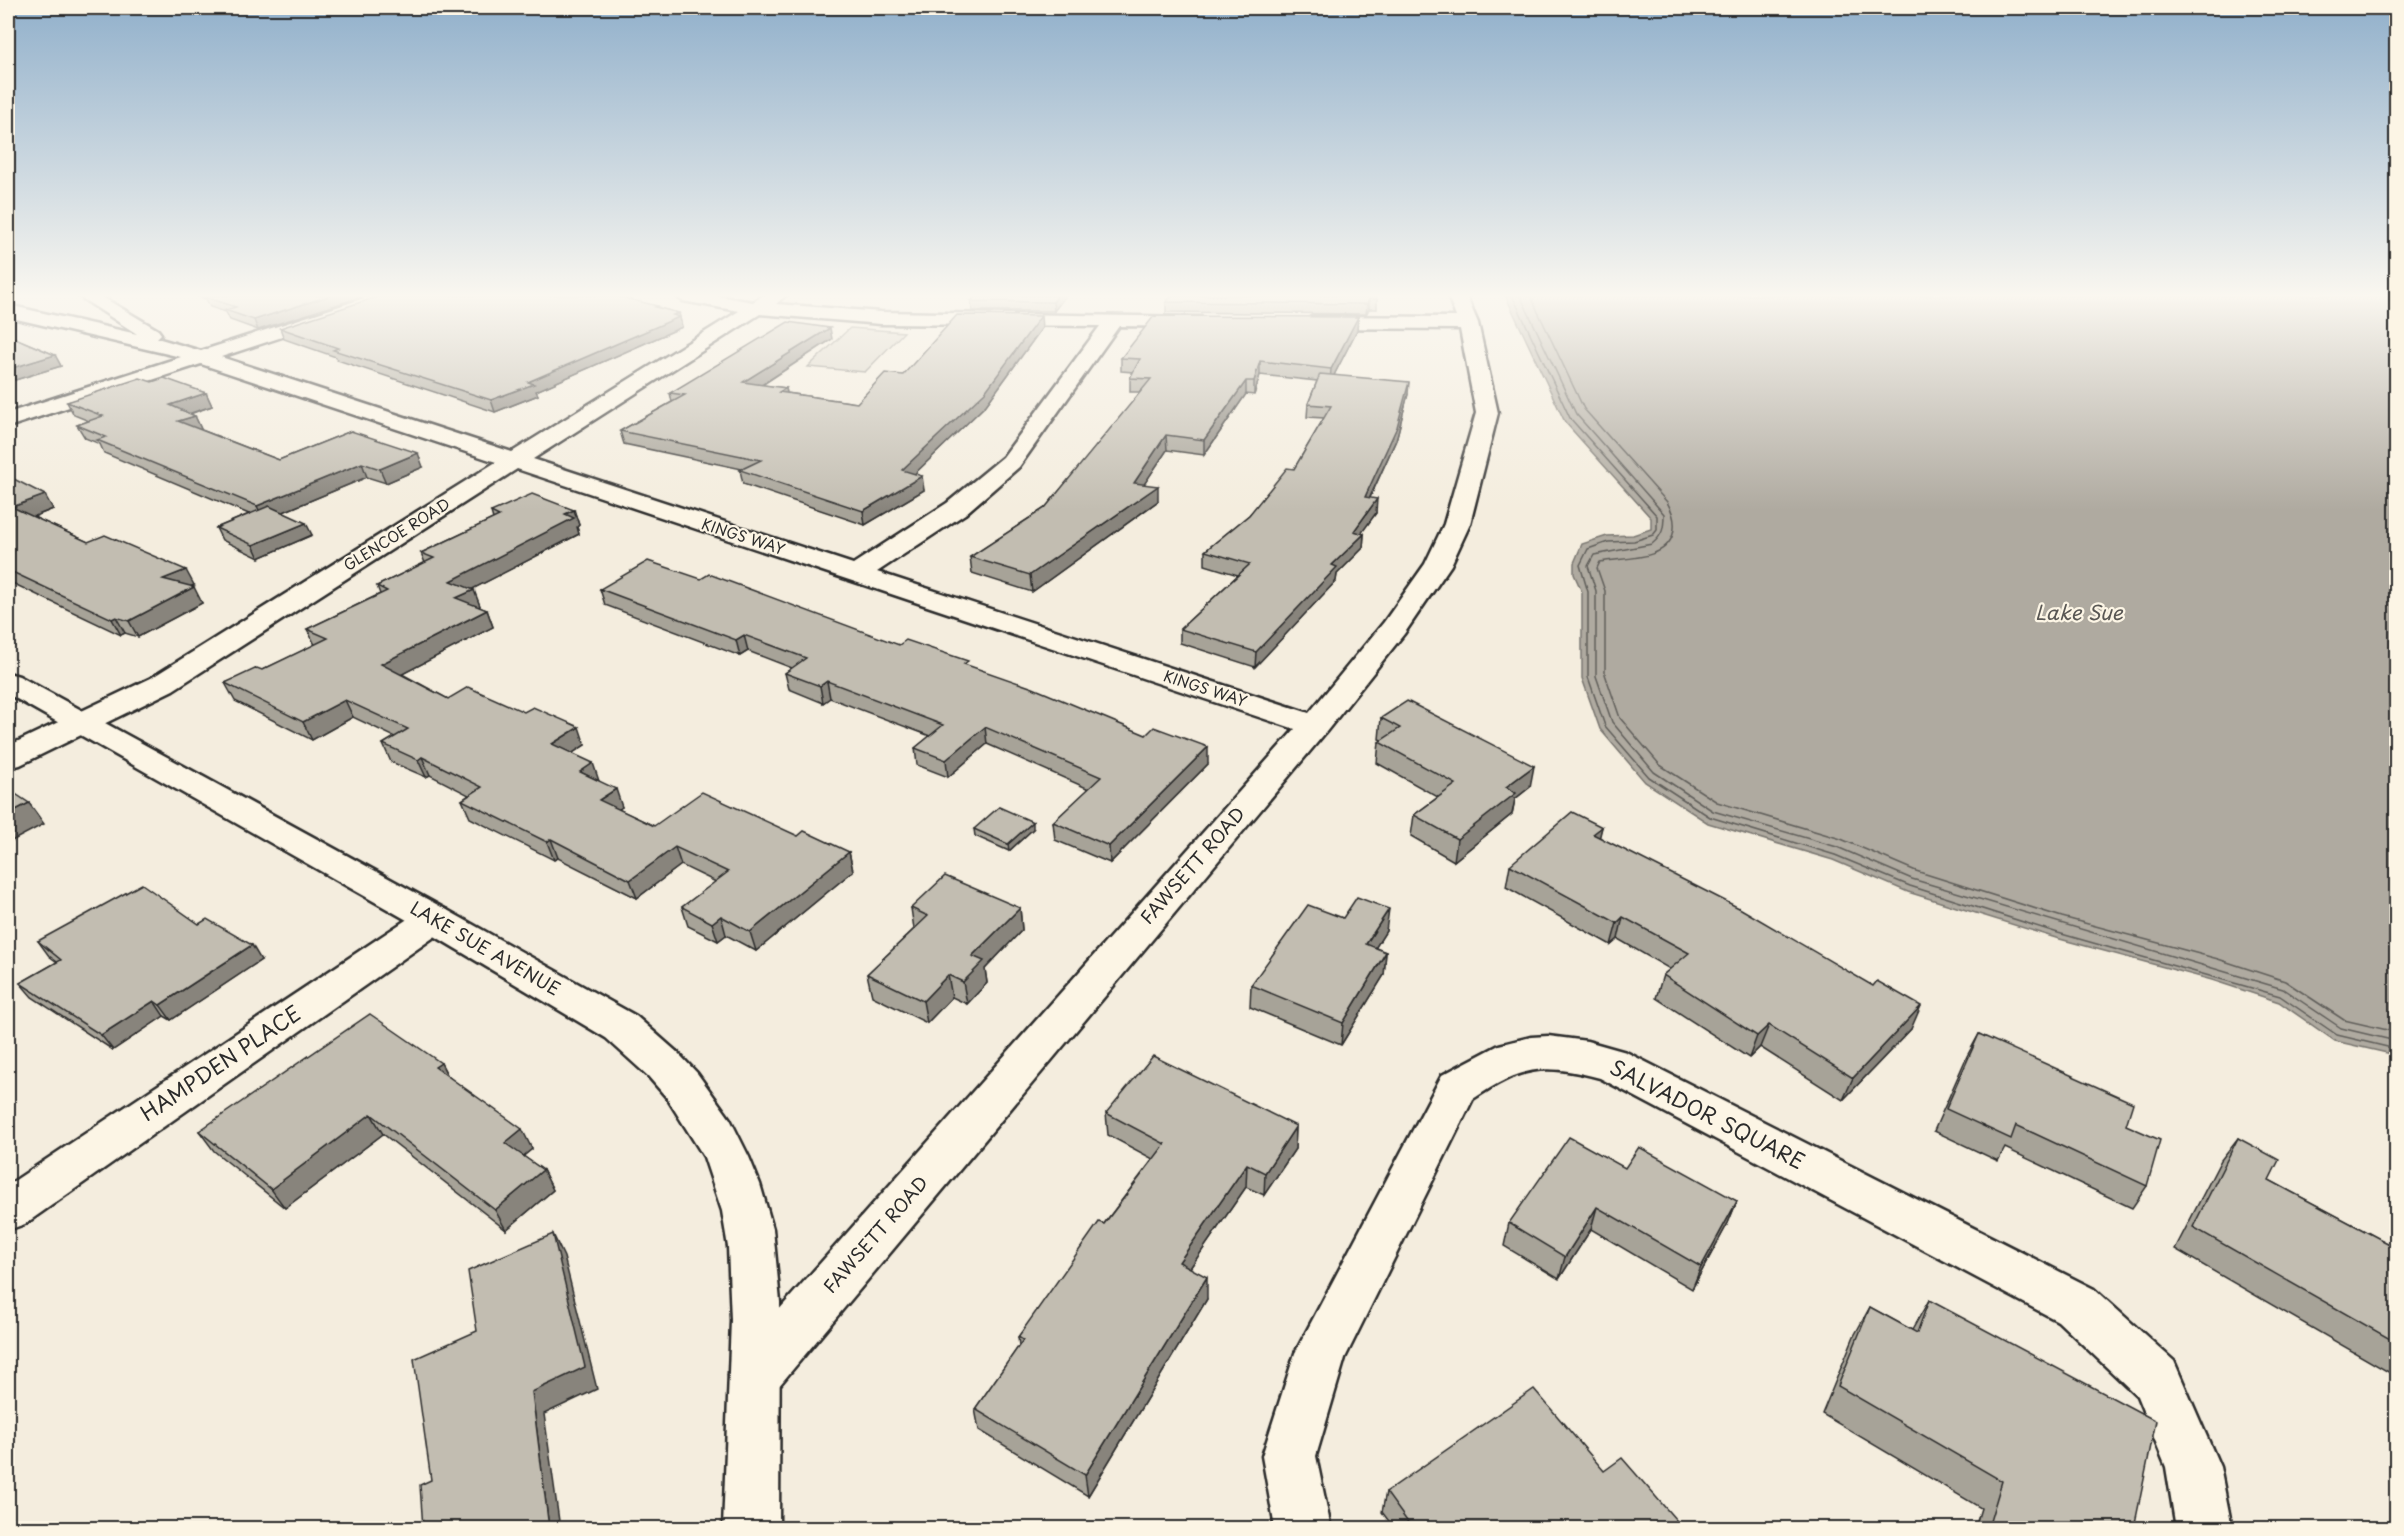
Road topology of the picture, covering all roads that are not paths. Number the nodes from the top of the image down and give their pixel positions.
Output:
1 (171, 367) edge
2 (230, 367) edge
3 (663, 367) edge
4 (1080, 367) edge
5 (1476, 367) edge
6 (8, 420) edge
7 (514, 461) junction
8 (855, 574) junction
9 (8, 682) edge
10 (81, 723) junction
11 (1314, 725) junction
12 (8, 758) edge
13 (434, 919) junction
14 (8, 1210) edge
15 (755, 1375) junction
16 (751, 1528) edge
17 (1303, 1528) edge
18 (2204, 1528) edge

1 - 6 street
2 - 7 street, KINGS WAY
3 - 7 street, GLENCOE ROAD
4 - 8 street
5 - 11 street, FAWSETT ROAD
7 - 8 street, KINGS WAY
7 - 10 street, GLENCOE ROAD
8 - 11 street, KINGS WAY
9 - 10 street, LAKE SUE AVENUE
10 - 12 street, GLENCOE ROAD
10 - 13 street, LAKE SUE AVENUE
11 - 15 street, FAWSETT ROAD
13 - 14 street, HAMPDEN PLACE
13 - 15 street, LAKE SUE AVENUE
15 - 16 street, LAKE SUE AVENUE
17 - 18 street, SALVADOR SQUARE

